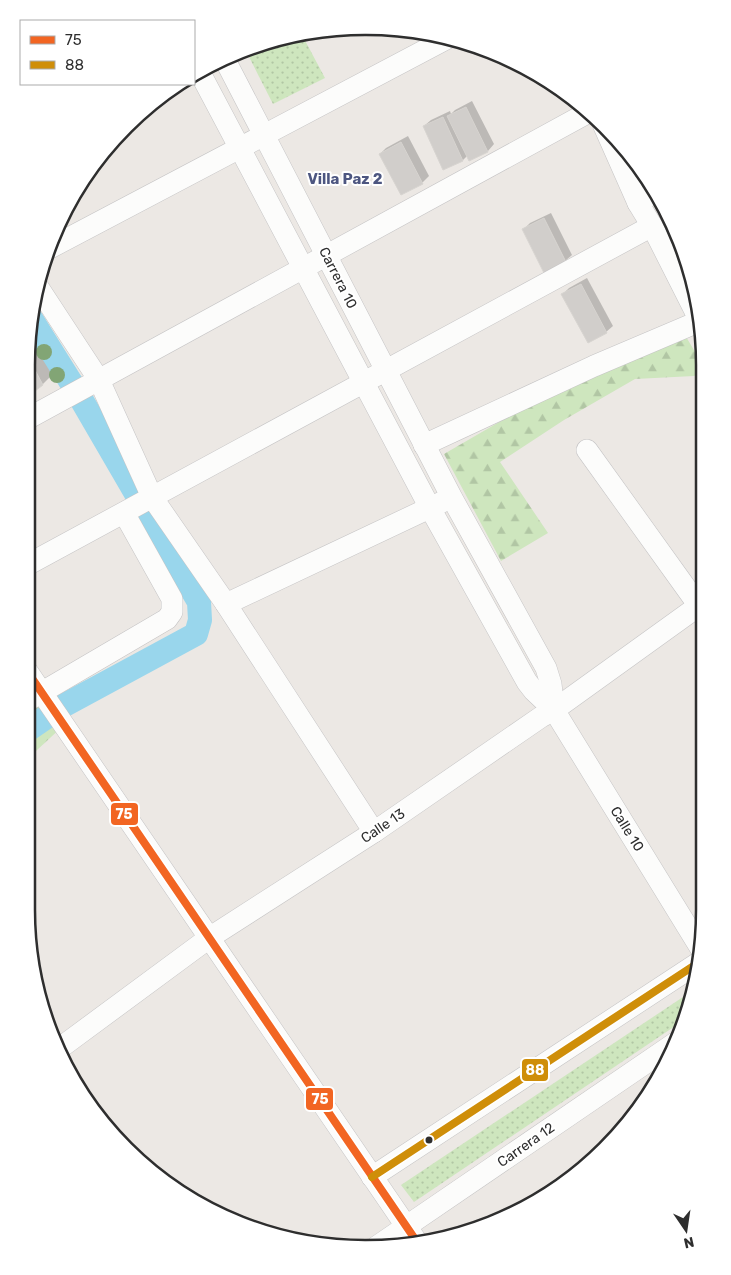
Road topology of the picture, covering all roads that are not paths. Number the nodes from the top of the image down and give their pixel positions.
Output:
1 (438, 43) edge
2 (228, 65) edge
3 (203, 77) edge
4 (582, 116) edge
5 (264, 135) junction
6 (613, 147) edge
7 (240, 148) junction
8 (649, 196) edge
9 (638, 203) junction
10 (652, 226) junction
11 (58, 244) edge
12 (326, 255) junction
13 (303, 268) junction
14 (43, 294) edge
15 (690, 302) edge
16 (693, 323) edge
17 (386, 370) junction
18 (99, 380) junction
19 (364, 383) junction
20 (35, 415) edge
21 (424, 445) junction
22 (587, 450) dead end
23 (152, 497) junction
24 (452, 498) junction
25 (430, 508) junction
26 (124, 513) junction
27 (35, 561) edge
28 (696, 596) edge
29 (226, 604) junction
30 (696, 608) edge
31 (525, 632) junction
32 (505, 644) junction
33 (38, 697) edge
34 (554, 710) junction
35 (374, 832) junction
36 (209, 938) junction
37 (694, 938) edge
38 (691, 967) edge
39 (64, 1045) edge
40 (664, 1051) edge
41 (372, 1178) junction
42 (412, 1235) edge

1 - 5 street
2 - 5 street, Carrera 10
3 - 7 street, Carrera 10
4 - 12 street
5 - 7 street
5 - 12 street, Carrera 10
6 - 9 street
7 - 11 street
7 - 13 street, Carrera 10
8 - 9 street
9 - 10 street
10 - 15 street
10 - 17 street
12 - 13 street
12 - 17 street, Carrera 10
13 - 18 street
13 - 19 street, Carrera 10
14 - 18 street
16 - 21 street
17 - 19 street
17 - 21 street, Carrera 10
18 - 20 street
18 - 23 street
19 - 23 street
19 - 25 street, Carrera 10
21 - 24 street, Carrera 10
22 - 28 street
23 - 26 street
23 - 29 street
24 - 25 street
24 - 31 street, Calle 10
25 - 29 street
25 - 32 street, Calle 10
26 - 27 street
26 - 33 street
29 - 35 street
30 - 34 street, Calle 13
31 - 32 street
31 - 34 street, Calle 10
32 - 34 street, Calle 10
33 - 36 street
34 - 35 street, Calle 13
34 - 37 street, Calle 10
35 - 36 street, Calle 13
36 - 39 street, Calle 13
36 - 41 street
38 - 41 street
40 - 42 street, Carrera 12
41 - 42 street

